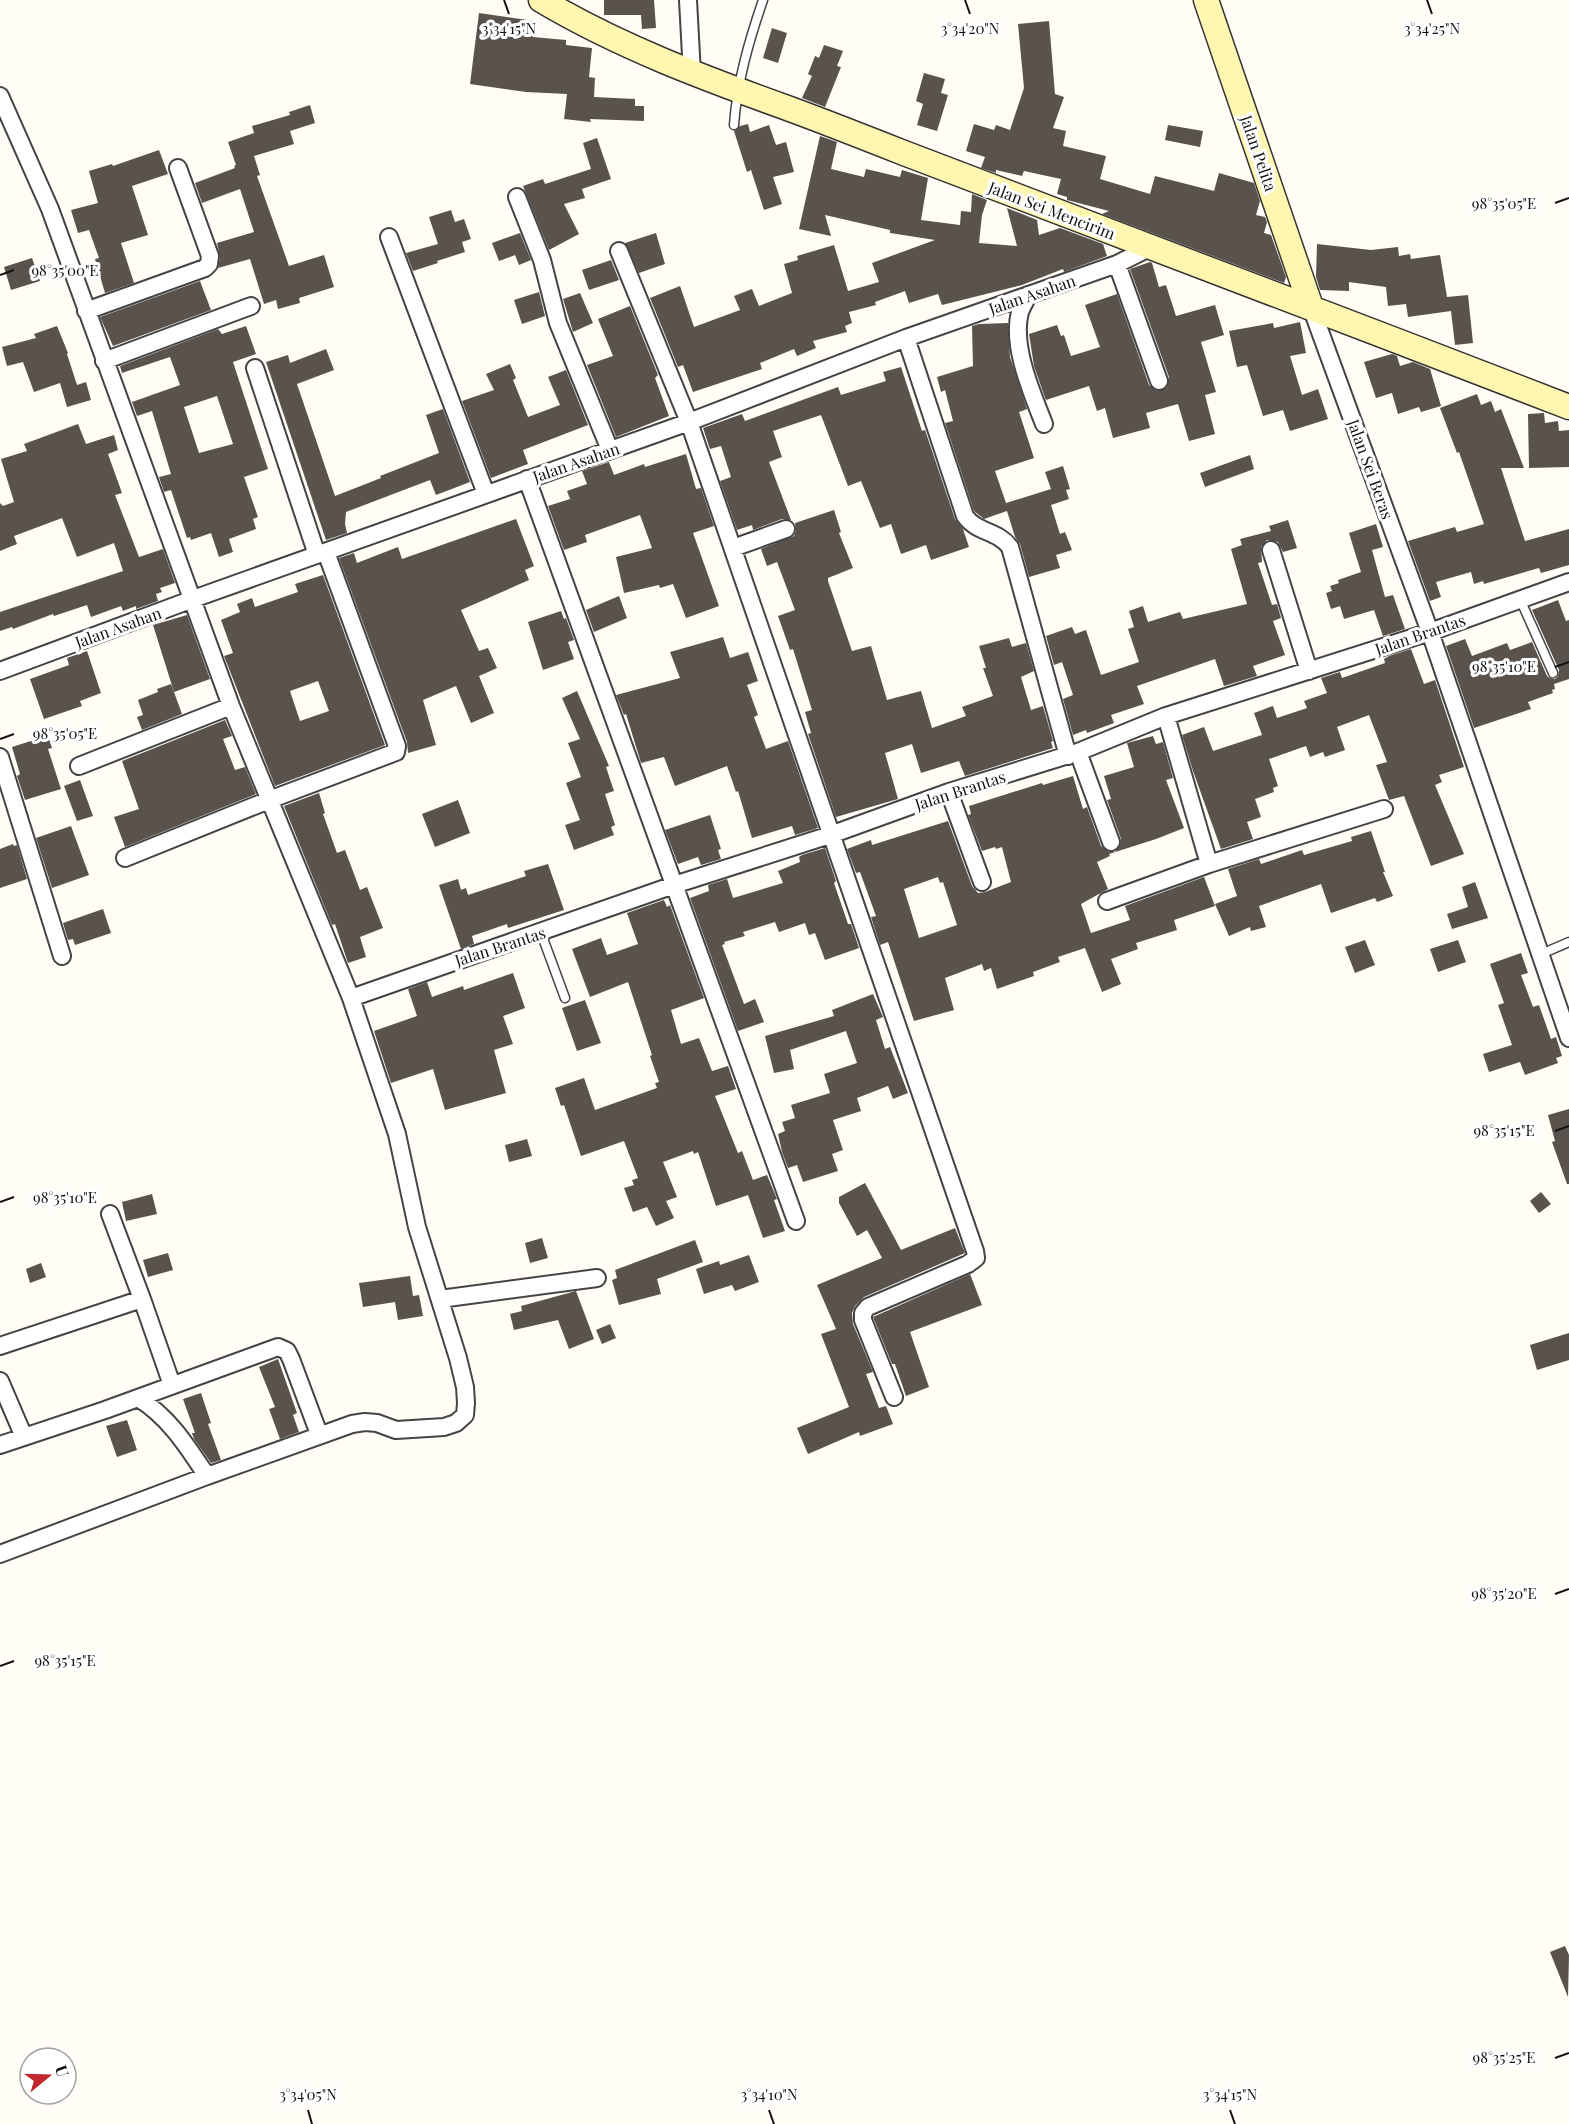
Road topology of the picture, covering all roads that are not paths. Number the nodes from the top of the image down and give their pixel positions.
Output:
1 (541, 0) edge
2 (688, 0) edge
3 (763, 0) edge
4 (1206, 0) edge
5 (692, 74) junction
6 (746, 94) junction
7 (0, 96) edge
8 (734, 125) dead end
9 (178, 168) dead end
10 (517, 197) dead end
11 (388, 237) dead end
12 (1149, 248) junction
13 (619, 251) dead end
14 (1117, 264) junction
15 (1028, 296) junction
16 (252, 306) dead end
17 (1311, 307) junction
18 (86, 311) junction
19 (906, 338) junction
20 (104, 361) junction
21 (255, 368) dead end
22 (1159, 381) dead end
23 (1569, 407) edge
24 (688, 422) junction
25 (1044, 424) dead end
26 (610, 450) junction
27 (527, 479) junction
28 (486, 494) junction
29 (786, 528) dead end
30 (733, 548) junction
31 (1271, 550) dead end
32 (321, 554) junction
33 (1569, 582) edge
34 (193, 599) junction
35 (1520, 599) junction
36 (1430, 632) junction
37 (1309, 670) junction
38 (0, 671) edge
39 (1553, 673) dead end
40 (231, 706) junction
41 (1166, 716) junction
42 (1073, 754) junction
43 (0, 757) edge
44 (79, 766) dead end
45 (5, 789) edge
46 (949, 792) junction
47 (269, 800) junction
48 (1384, 809) dead end
49 (833, 834) junction
50 (1111, 842) dead end
51 (125, 858) dead end
52 (1209, 864) junction
53 (982, 882) dead end
54 (674, 885) junction
55 (1107, 901) dead end
56 (541, 933) junction
57 (1569, 942) edge
58 (1539, 955) junction
59 (62, 956) dead end
60 (351, 998) junction
61 (565, 998) dead end
62 (1569, 1037) edge
63 (110, 1214) dead end
64 (796, 1221) dead end
65 (597, 1278) dead end
66 (142, 1299) junction
67 (440, 1299) junction
68 (0, 1346) edge
69 (0, 1381) edge
70 (172, 1385) junction
71 (894, 1397) dead end
72 (138, 1398) junction
73 (319, 1434) junction
74 (24, 1437) junction
75 (0, 1445) edge
76 (207, 1476) junction
77 (0, 1554) edge

1 - 5 street, Jalan Sei Mencirim
2 - 5 street
3 - 6 lane
4 - 17 street, Jalan Pelita
5 - 6 street, Jalan Sei Mencirim
6 - 8 lane
6 - 12 street, Jalan Sei Mencirim
7 - 18 street
9 - 18 street
10 - 26 street
11 - 28 street
12 - 14 street, Jalan Asahan
12 - 17 street, Jalan Sei Mencirim
13 - 24 street
14 - 15 street, Jalan Asahan
14 - 22 street
15 - 19 street, Jalan Asahan
15 - 25 street
16 - 20 street
17 - 23 street, Jalan Sei Mencirim
17 - 36 street, Jalan Sei Beras
18 - 20 street
19 - 24 street, Jalan Asahan
19 - 42 street
20 - 34 street
21 - 32 street
24 - 26 street, Jalan Asahan
24 - 30 street
26 - 27 street, Jalan Asahan
27 - 28 street, Jalan Asahan
27 - 54 street
28 - 32 street, Jalan Asahan
29 - 30 street
30 - 49 street
31 - 37 street
32 - 34 street, Jalan Asahan
32 - 47 street
33 - 35 street, Jalan Brantas
34 - 38 street, Jalan Asahan
34 - 40 street
35 - 36 street, Jalan Brantas
35 - 39 lane
36 - 37 street, Jalan Brantas
36 - 58 street, Jalan Sei Beras
37 - 41 street, Jalan Brantas
40 - 44 street
40 - 47 street
41 - 42 street, Jalan Brantas
41 - 52 street
42 - 46 street, Jalan Brantas
42 - 50 street
43 - 45 street
45 - 59 street
46 - 49 street, Jalan Brantas
46 - 53 street
47 - 51 street
47 - 60 street
48 - 52 street
49 - 54 street, Jalan Brantas
49 - 71 street
52 - 55 street
54 - 56 street, Jalan Brantas
54 - 64 street
56 - 60 street, Jalan Brantas
56 - 61 lane
57 - 58 lane
58 - 62 street, Jalan Sei Beras
60 - 67 street
63 - 66 street
65 - 67 street
66 - 68 street
66 - 70 street
67 - 73 street
69 - 74 street
70 - 72 street
70 - 73 street
72 - 74 street
72 - 76 street
73 - 76 street
74 - 75 street
76 - 77 street

